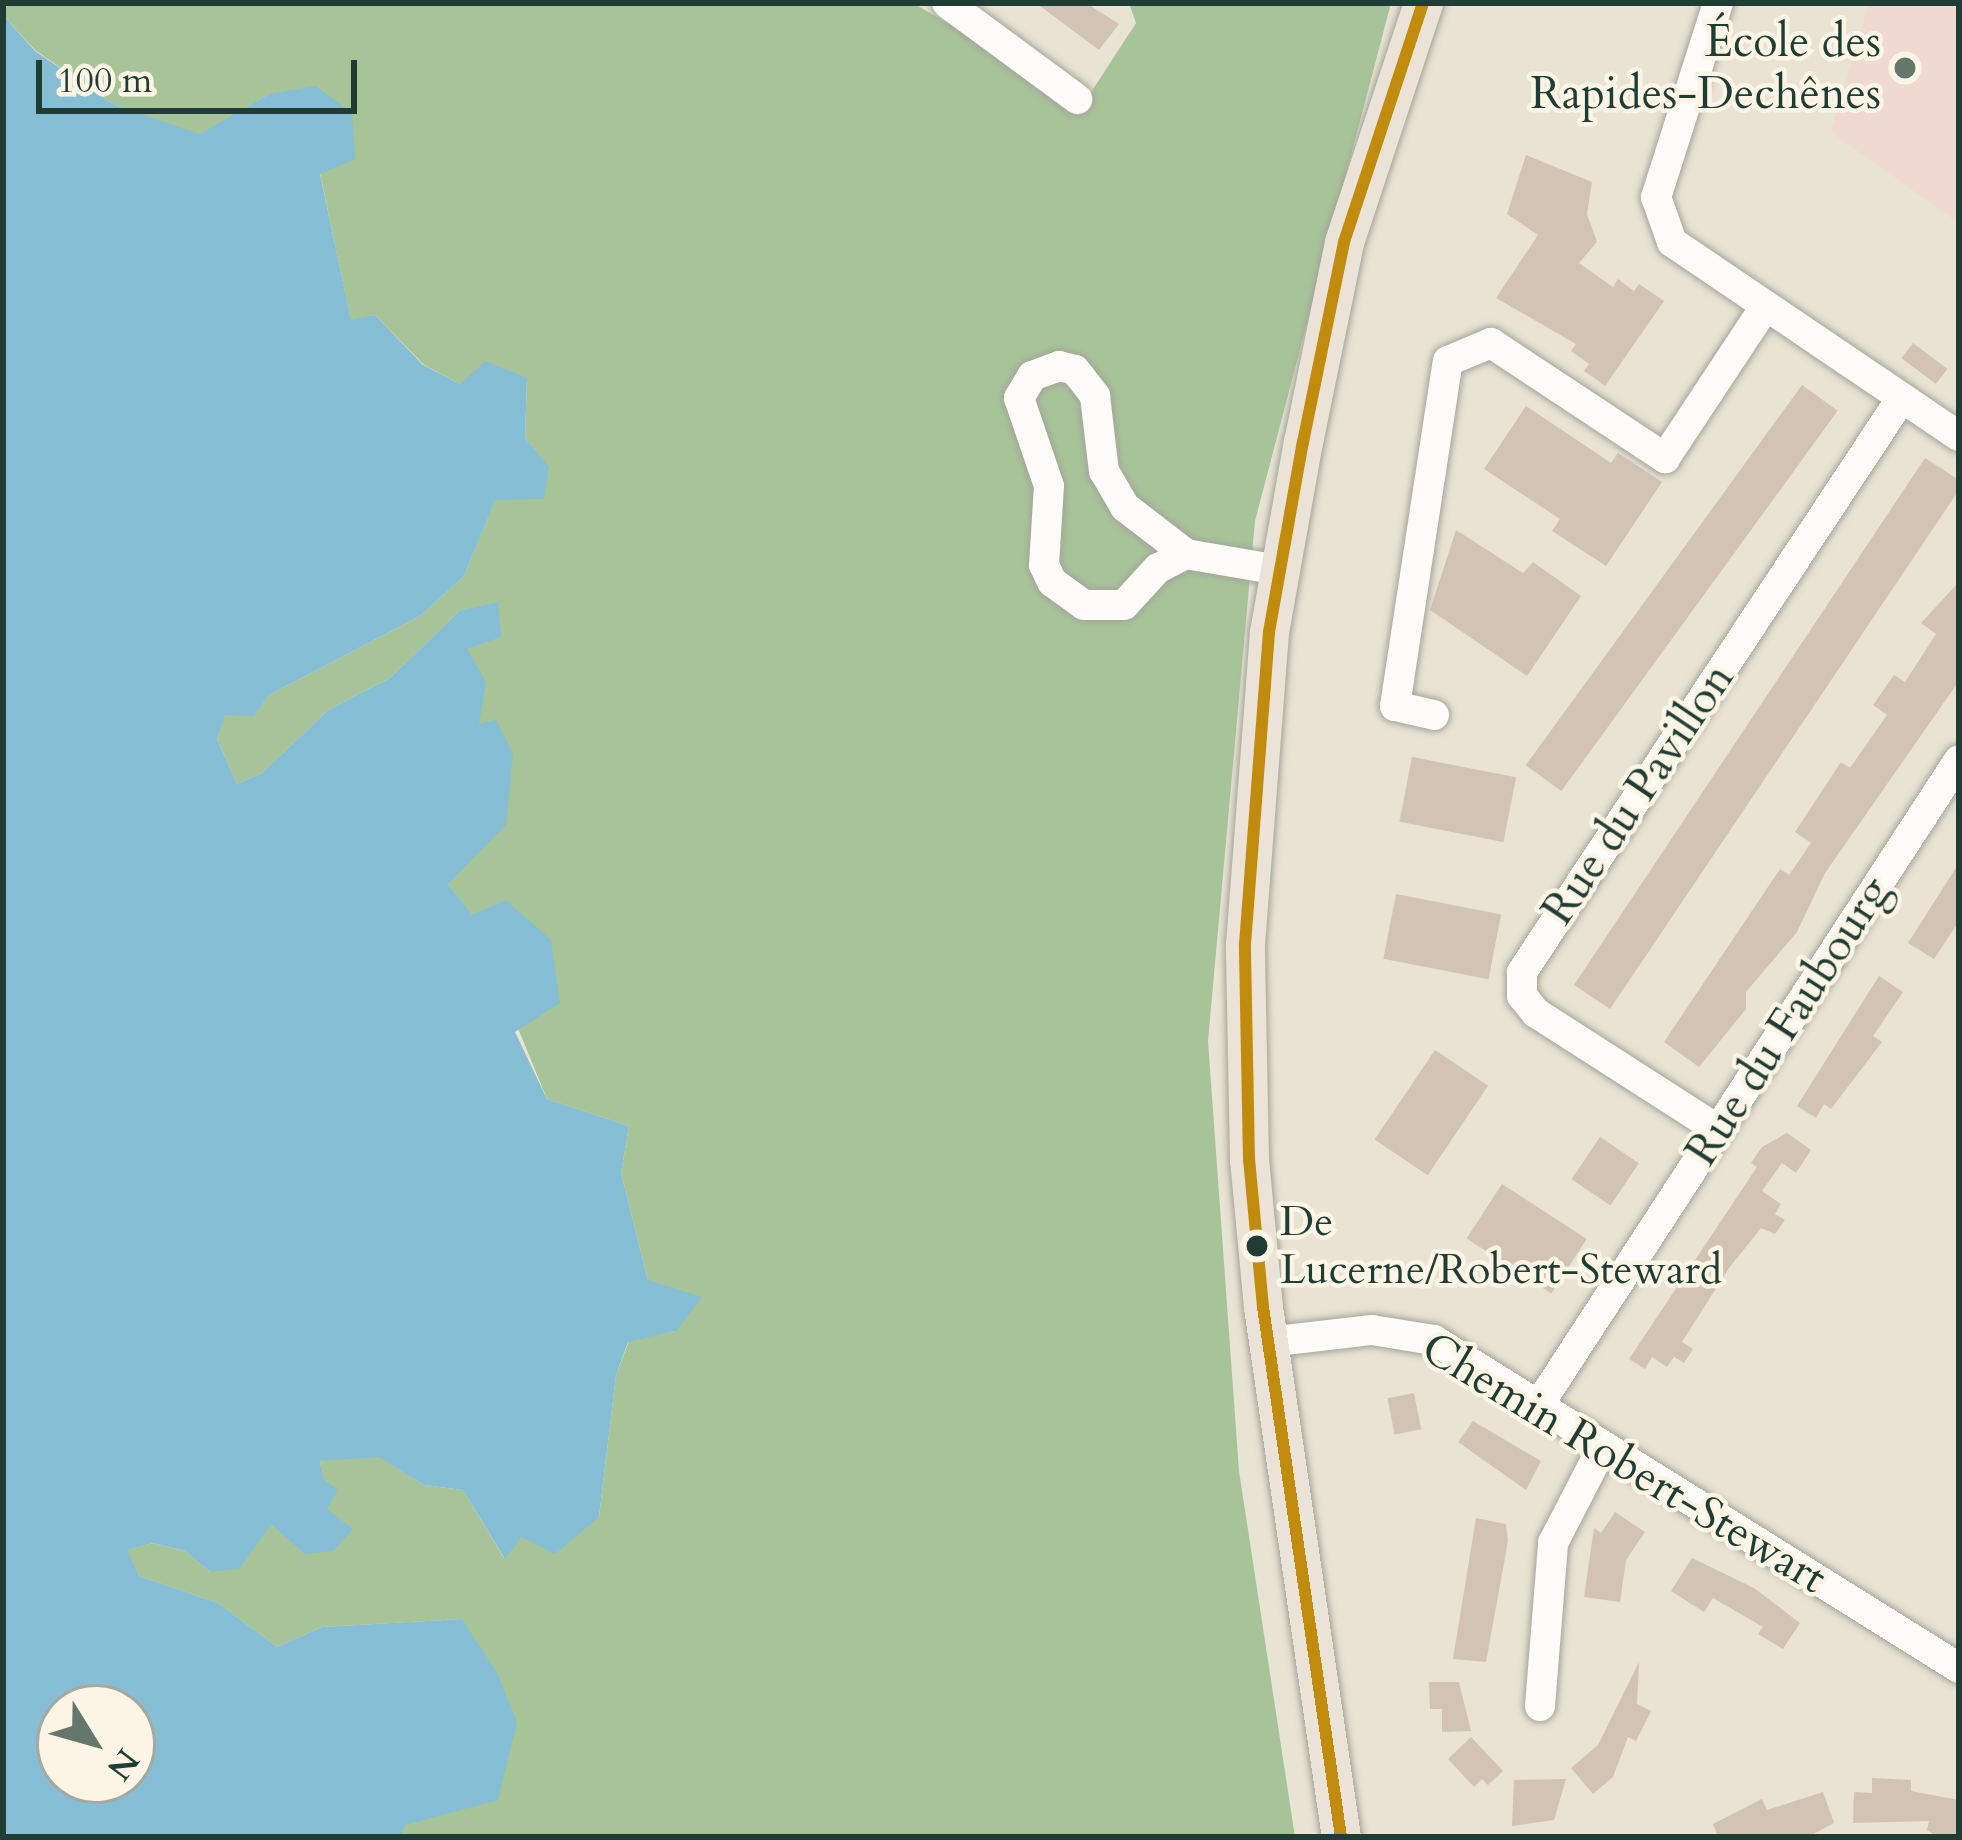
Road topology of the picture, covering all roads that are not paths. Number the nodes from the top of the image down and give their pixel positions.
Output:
1 (946, 3) edge
2 (1423, 3) edge
3 (1718, 3) edge
4 (1078, 99) dead end
5 (1765, 307) junction
6 (1901, 399) junction
7 (1959, 436) edge
8 (1186, 554) junction
9 (1279, 570) junction
10 (1434, 715) dead end
11 (1959, 760) edge
12 (1717, 1129) junction
13 (1268, 1342) junction
14 (1540, 1403) junction
15 (1603, 1446) junction
16 (1959, 1668) edge
17 (1540, 1706) dead end
18 (1342, 1837) edge

1 - 4 street
2 - 9 main road
3 - 5 street
5 - 6 street
5 - 10 street
6 - 7 street
6 - 12 street, Rue du Pavillon
8 - 8 street
8 - 9 street
9 - 13 main road
11 - 12 street, Rue du Faubourg
12 - 14 street, Rue du Faubourg
13 - 14 street, Chemin Robert-Stewart
13 - 18 main road
14 - 15 street, Chemin Robert-Stewart
15 - 16 street, Chemin Robert-Stewart
15 - 17 street

